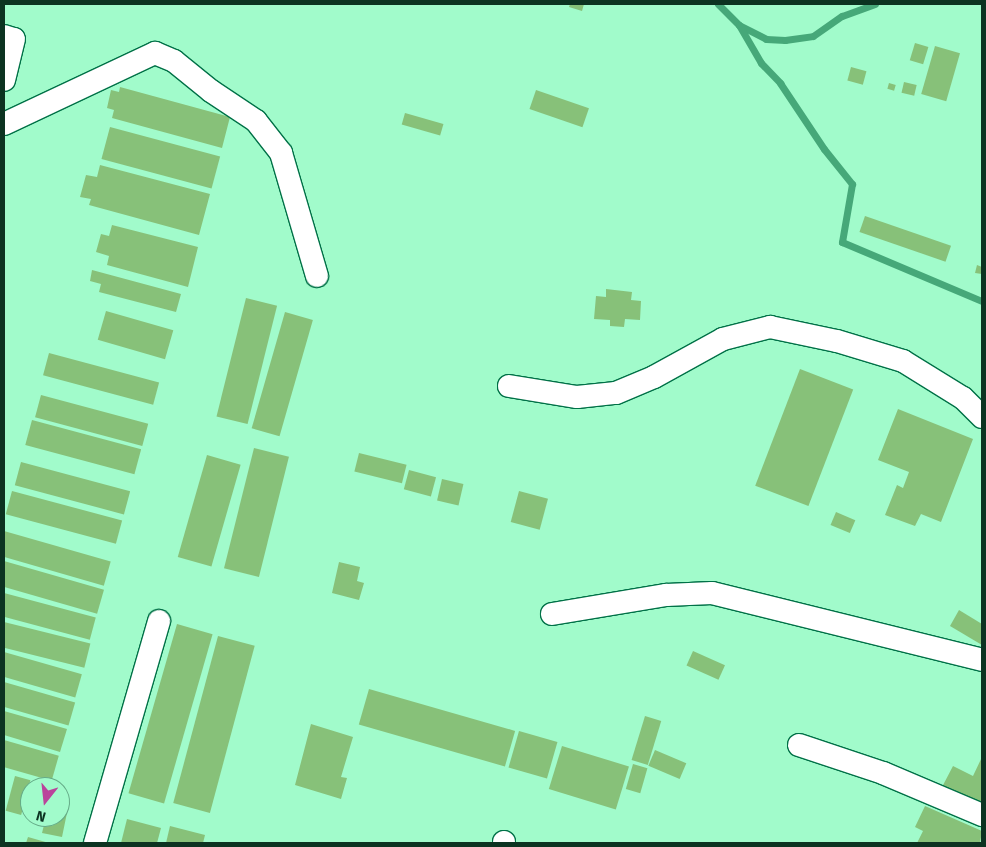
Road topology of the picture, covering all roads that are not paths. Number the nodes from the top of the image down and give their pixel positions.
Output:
1 (4, 36) edge
2 (4, 80) edge
3 (4, 124) edge
4 (317, 276) dead end
5 (509, 386) dead end
6 (982, 417) edge
7 (552, 614) dead end
8 (159, 621) dead end
9 (982, 660) edge
10 (799, 745) dead end
11 (982, 815) edge
12 (96, 843) edge

1 - 2 lane
3 - 4 lane
5 - 6 lane
7 - 9 lane
8 - 12 lane
10 - 11 lane

